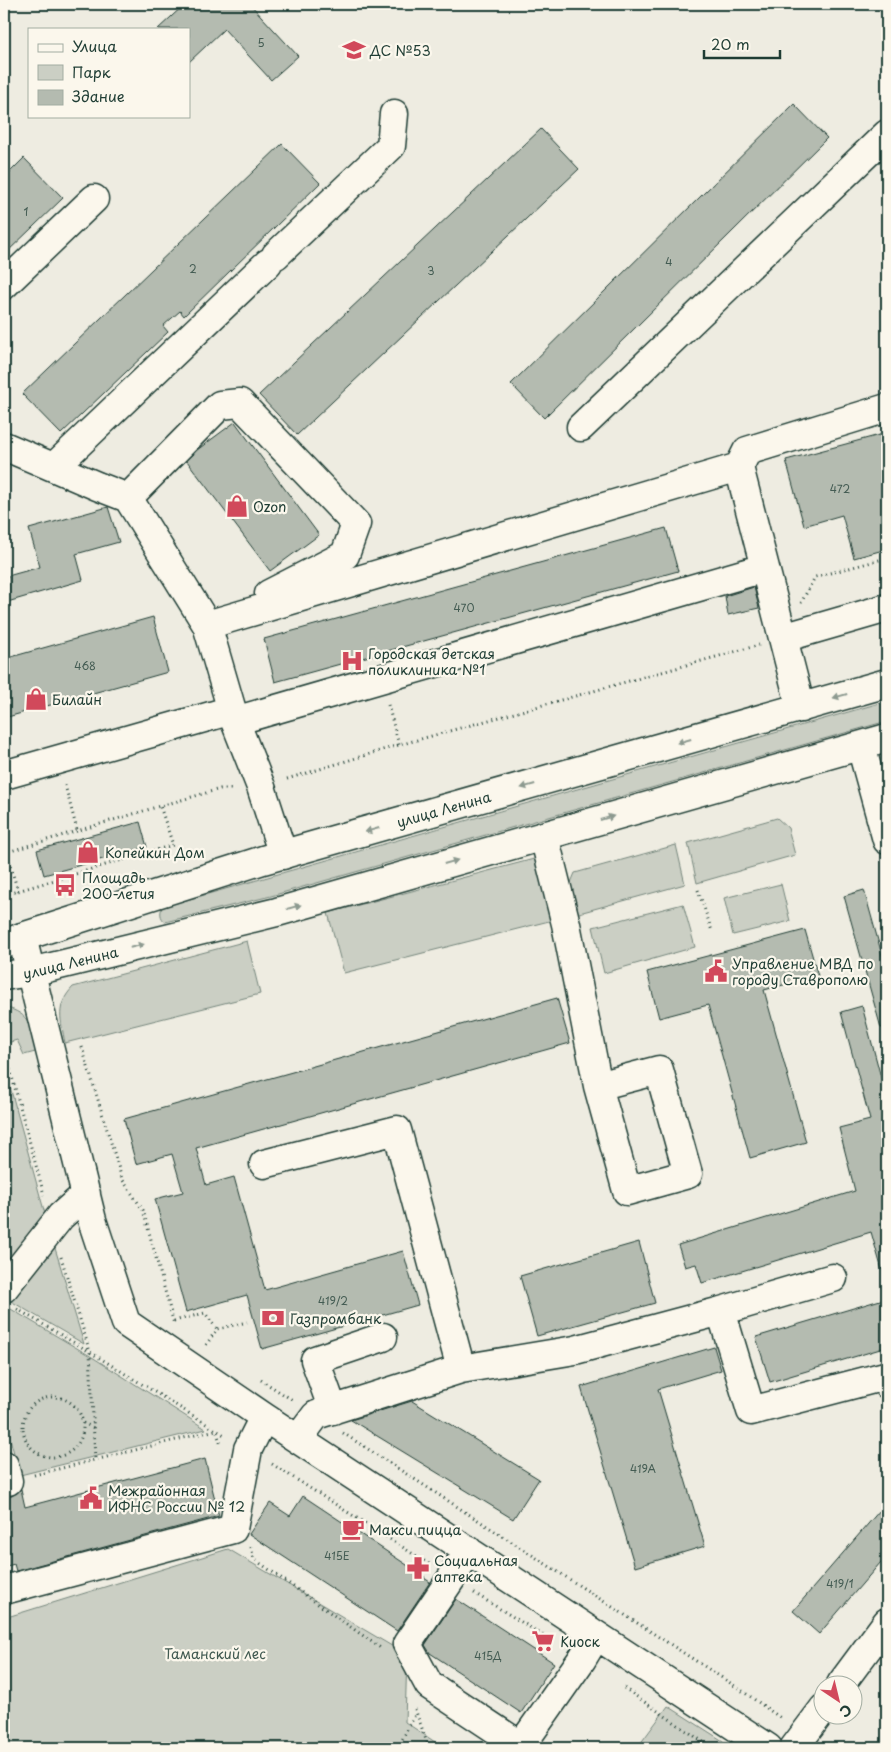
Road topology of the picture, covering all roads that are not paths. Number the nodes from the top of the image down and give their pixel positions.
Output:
1 (394, 114) dead end
2 (887, 134) edge
3 (94, 199) dead end
4 (4, 285) edge
5 (887, 408) edge
6 (582, 427) dead end
7 (4, 446) edge
8 (54, 467) junction
9 (739, 467) junction
10 (128, 498) junction
11 (764, 568) junction
12 (887, 608) edge
13 (208, 625) junction
14 (783, 638) junction
15 (887, 683) edge
16 (801, 708) junction
17 (234, 715) junction
18 (887, 738) edge
19 (861, 746) junction
20 (4, 775) edge
21 (544, 836) junction
22 (887, 840) edge
23 (283, 855) junction
24 (13, 941) edge
25 (31, 972) junction
26 (4, 976) edge
27 (598, 1086) dead end
28 (264, 1164) dead end
29 (86, 1194) junction
30 (833, 1278) dead end
31 (8, 1297) edge
32 (721, 1311) junction
33 (383, 1337) dead end
34 (461, 1369) junction
35 (887, 1384) edge
36 (325, 1413) junction
37 (264, 1417) junction
38 (298, 1439) junction
39 (468, 1550) junction
40 (4, 1590) edge
41 (887, 1622) edge
42 (596, 1636) junction
43 (848, 1674) edge
44 (814, 1721) edge
45 (799, 1741) edge
46 (768, 1748) edge

1 - 8 main road
2 - 6 main road
3 - 4 main road
5 - 9 main road
7 - 8 main road
8 - 10 main road
9 - 11 main road
9 - 13 main road
10 - 13 main road
10 - 13 main road
11 - 14 main road
11 - 17 main road
12 - 14 main road
13 - 17 main road
14 - 16 main road
15 -> 16 main road, улица Ленина
16 -> 23 main road, улица Ленина
17 - 20 main road
17 - 23 main road
18 - 19 main road, улица Ленина
21 -> 19 main road, улица Ленина
19 - 22 main road
25 -> 21 main road, улица Ленина
21 - 27 main road
23 - 24 main road, улица Ленина
24 - 25 main road
25 - 26 main road, улица Ленина
25 - 29 main road
28 - 34 main road
29 - 31 main road
29 - 37 main road
30 - 32 main road
32 - 34 main road
32 - 35 main road
33 - 36 main road
34 - 36 main road
36 - 38 main road
37 - 38 main road
37 - 40 main road
38 - 39 main road
39 - 42 main road
39 - 42 main road
41 - 43 main road
42 - 46 main road
44 - 45 main road

